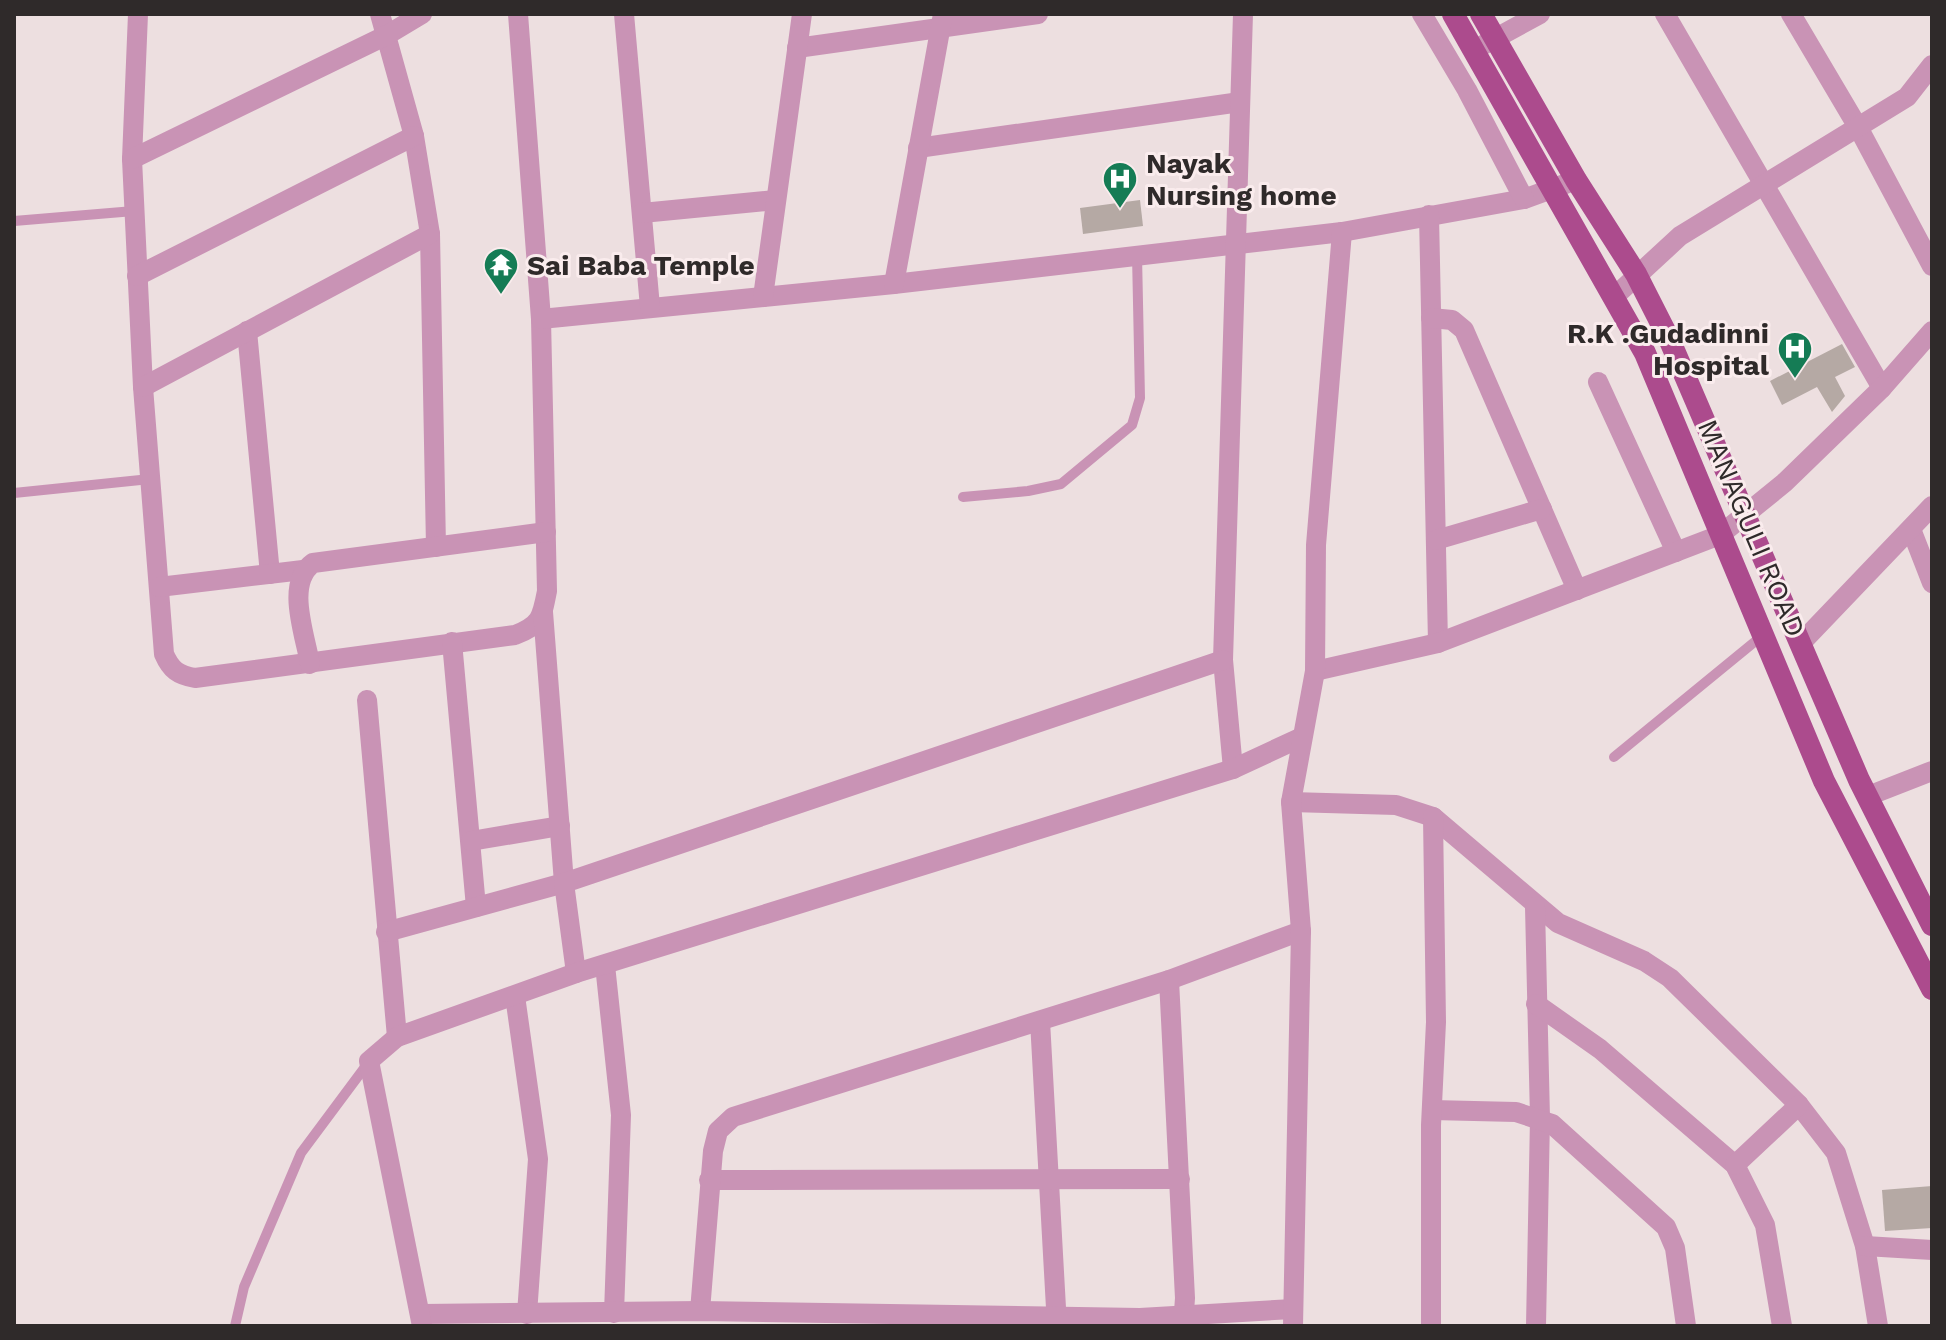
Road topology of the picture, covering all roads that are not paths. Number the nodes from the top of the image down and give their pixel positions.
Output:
1 (138, 14) edge
2 (380, 14) edge
3 (422, 14) edge
4 (518, 14) edge
5 (624, 14) edge
6 (802, 14) edge
7 (1038, 14) edge
8 (1243, 14) edge
9 (1422, 14) edge
10 (1453, 14) edge
11 (1481, 14) edge
12 (1540, 14) edge
13 (1665, 14) edge
14 (1791, 14) edge
15 (942, 21) edge
16 (387, 35) junction
17 (1495, 39) junction
18 (797, 48) junction
19 (1474, 50) junction
20 (1932, 65) edge
21 (1240, 102) junction
22 (1859, 129) junction
23 (414, 136) junction
24 (918, 148) junction
25 (132, 159) junction
26 (1576, 180) junction
27 (1766, 185) junction
28 (1554, 191) junction
29 (1524, 199) junction
30 (776, 200) junction
31 (134, 211) junction
32 (642, 213) junction
33 (1429, 215) junction
34 (14, 221) edge
35 (1342, 232) junction
36 (430, 234) junction
37 (1235, 244) junction
38 (1137, 255) junction
39 (1932, 266) edge
40 (1636, 274) junction
41 (137, 276) junction
42 (894, 284) junction
43 (763, 297) junction
44 (1614, 297) junction
45 (650, 307) junction
46 (1431, 318) junction
47 (541, 319) junction
48 (247, 331) junction
49 (1932, 331) edge
50 (1598, 382) dead end
51 (143, 387) junction
52 (1882, 388) junction
53 (150, 479) junction
54 (14, 493) edge
55 (963, 497) dead end
56 (1932, 506) edge
57 (1542, 509) junction
58 (1747, 514) junction
59 (1911, 529) junction
60 (546, 532) junction
61 (1720, 535) junction
62 (1436, 540) junction
63 (436, 547) junction
64 (1676, 552) junction
65 (303, 570) junction
66 (270, 574) junction
67 (1932, 583) edge
68 (159, 587) junction
69 (1577, 590) junction
70 (543, 612) junction
71 (1763, 635) junction
72 (452, 642) junction
73 (1438, 643) junction
74 (1801, 643) junction
75 (1223, 660) junction
76 (310, 664) junction
77 (1315, 671) junction
78 (367, 700) dead end
79 (1302, 737) junction
80 (1614, 757) dead end
81 (1233, 769) junction
82 (1932, 771) edge
83 (1868, 796) junction
84 (1291, 802) junction
85 (1433, 817) junction
86 (560, 826) junction
87 (471, 841) junction
88 (564, 883) junction
89 (476, 907) junction
90 (1535, 907) junction
91 (1932, 925) edge
92 (1301, 931) junction
93 (386, 932) junction
94 (605, 965) junction
95 (576, 973) junction
96 (1169, 980) junction
97 (1932, 989) edge
98 (515, 996) junction
99 (1536, 1004) junction
100 (1040, 1021) junction
101 (397, 1037) junction
102 (369, 1061) junction
103 (1799, 1105) junction
104 (1432, 1110) junction
105 (1540, 1118) junction
106 (1735, 1165) junction
107 (1180, 1179) junction
108 (709, 1180) junction
109 (1051, 1181) junction
110 (1865, 1246) junction
111 (1932, 1250) edge
112 (700, 1311) junction
113 (614, 1313) junction
114 (527, 1314) junction
115 (1293, 1317) edge
116 (752, 1319) edge
117 (422, 1320) edge
118 (986, 1321) edge
119 (1182, 1321) edge
120 (1057, 1322) edge
121 (235, 1326) edge
122 (1431, 1326) edge
123 (1536, 1326) edge
124 (1686, 1326) edge
125 (1782, 1326) edge
126 (1878, 1326) edge

1 - 25 street
2 - 16 street
3 - 16 street
4 - 47 street
5 - 32 street
6 - 18 street
7 - 15 street
8 - 21 street
9 - 29 street
10 - 19 main road, MANAGULI ROAD
11 - 17 main road, MANAGULI ROAD
12 - 17 street
13 - 27 street
14 - 22 street
15 - 18 street
15 - 24 street
16 - 23 street
16 - 25 street
17 - 19 street
17 - 26 main road, MANAGULI ROAD
18 - 30 street
19 - 28 main road, MANAGULI ROAD
20 - 22 street
21 - 24 street
21 - 37 street
22 - 27 street
22 - 39 street
23 - 36 street
23 - 41 street
24 - 42 street
25 - 31 street
26 - 28 street
26 - 40 main road, MANAGULI ROAD
27 - 40 street
27 - 52 street
28 - 29 street
28 - 44 main road, MANAGULI ROAD
29 - 33 street
30 - 32 street
30 - 43 street
31 - 34 lane
31 - 41 street
32 - 45 street
33 - 35 street
33 - 46 street
35 - 37 street
35 - 77 street
36 - 48 street
36 - 63 street
37 - 38 street
37 - 75 street
38 - 42 street
38 - 55 lane
40 - 44 street
40 - 58 main road, MANAGULI ROAD
41 - 51 street
42 - 43 street
43 - 45 street
44 - 61 main road, MANAGULI ROAD
45 - 47 street
46 - 57 street
46 - 62 street
47 - 60 street
48 - 51 street
48 - 66 street
49 - 52 street
50 - 64 street
51 - 53 street
52 - 58 street
53 - 54 lane
53 - 68 street
56 - 59 street
57 - 62 street
57 - 69 street
58 - 61 street
58 - 74 main road, MANAGULI ROAD
59 - 67 street
59 - 74 street
60 - 63 street
60 - 70 street
61 - 64 street
61 - 71 main road, MANAGULI ROAD
62 - 73 street
63 - 65 street
64 - 69 street
65 - 66 street
65 - 76 street
66 - 68 street
68 - 76 street
69 - 73 street
70 - 72 street
70 - 86 street
71 - 80 lane
71 - 97 main road, MANAGULI ROAD
72 - 76 street
72 - 87 street
73 - 77 street
74 - 83 main road, MANAGULI ROAD
75 - 81 street
75 - 88 street
77 - 79 street
78 - 93 street
79 - 81 street
79 - 84 street
81 - 94 street
82 - 83 street
83 - 91 main road, MANAGULI ROAD
84 - 85 street
84 - 92 street
85 - 90 street
85 - 104 street
86 - 87 street
86 - 88 street
87 - 89 street
88 - 89 street
88 - 95 street
89 - 93 street
90 - 99 street
90 - 103 street
92 - 96 street
92 - 115 street
93 - 101 street
94 - 95 street
94 - 113 street
95 - 98 street
96 - 100 street
96 - 107 street
98 - 101 street
98 - 114 street
99 - 105 street
99 - 106 street
100 - 108 street
100 - 109 street
101 - 102 street
102 - 117 street
102 - 121 lane
103 - 106 street
103 - 110 street
104 - 105 street
104 - 122 street
105 - 123 street
105 - 124 street
106 - 125 street
107 - 109 street
107 - 119 street
108 - 109 street
108 - 112 street
109 - 120 street
110 - 111 street
110 - 126 street
112 - 113 street
112 - 116 street
113 - 114 street
114 - 117 street
115 - 119 street
116 - 118 street
118 - 120 street
119 - 120 street

